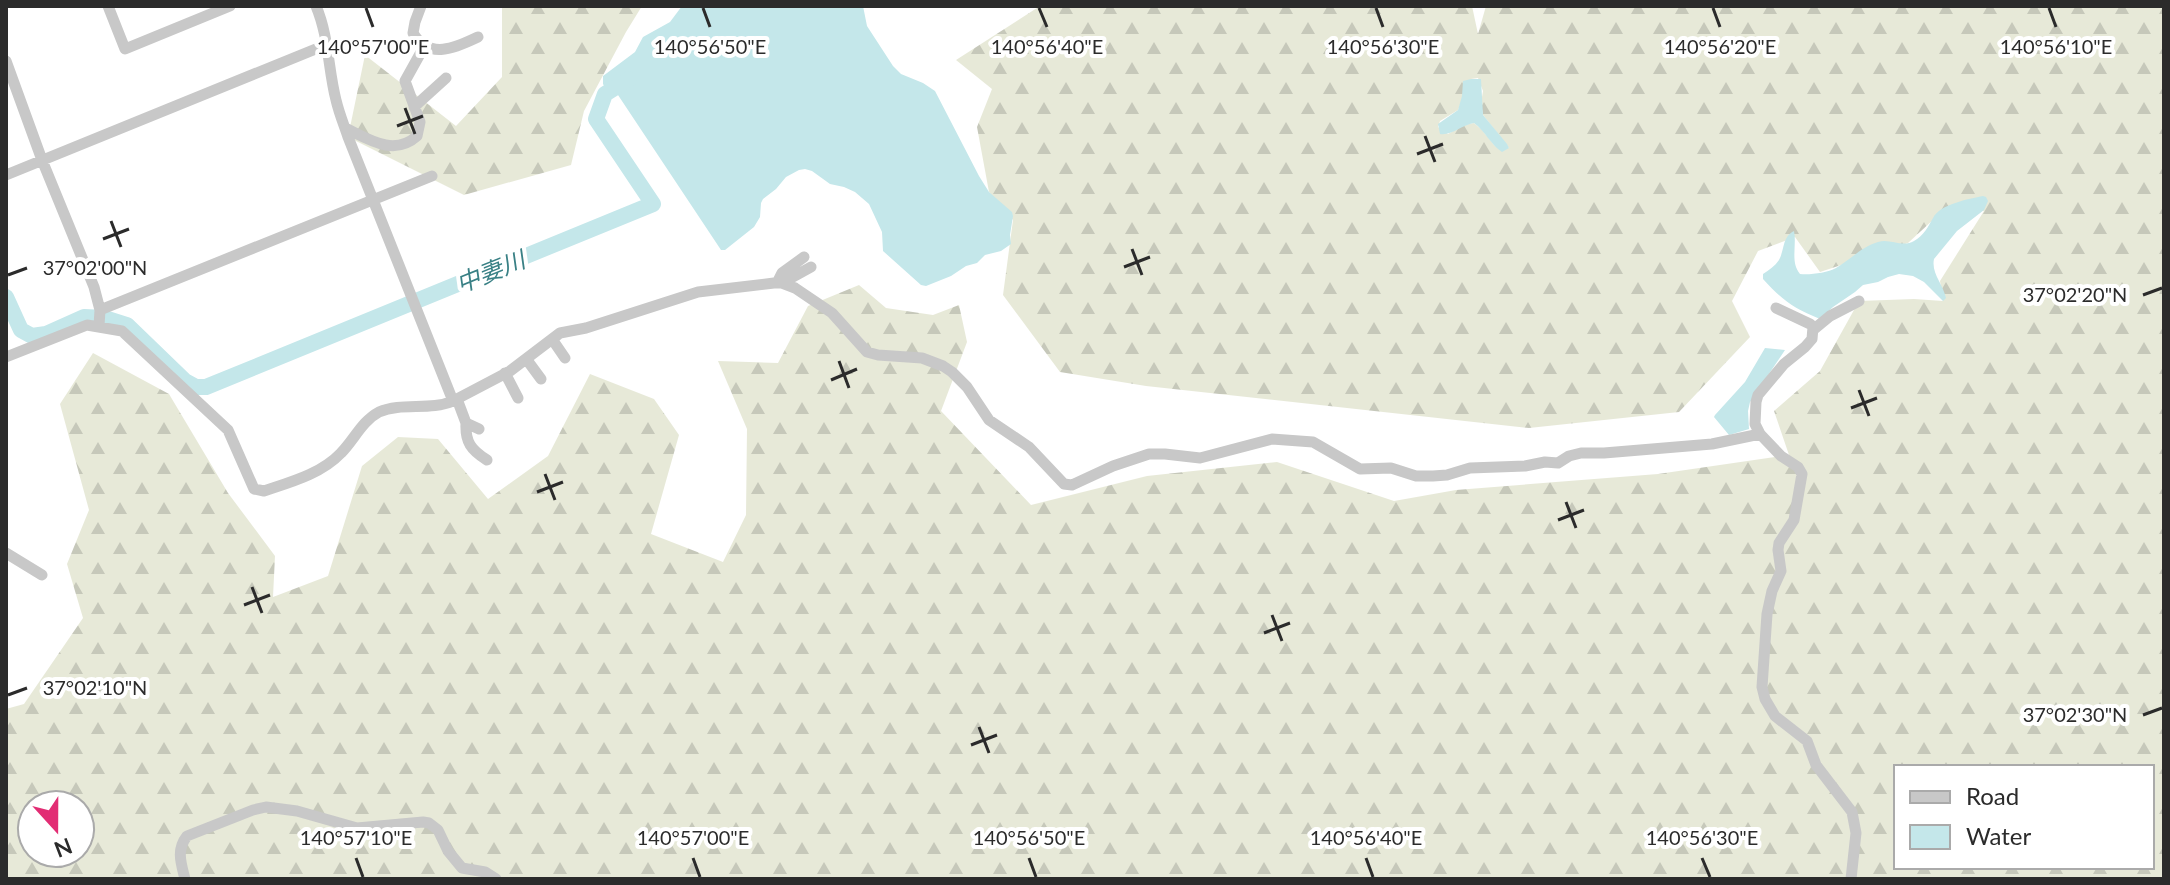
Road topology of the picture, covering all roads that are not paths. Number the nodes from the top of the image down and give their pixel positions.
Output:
1 (108, 6) edge
2 (230, 6) edge
3 (316, 6) edge
4 (421, 6) edge
5 (478, 37) dead end
6 (328, 44) junction
7 (425, 45) junction
8 (6, 61) edge
9 (446, 78) dead end
10 (414, 107) junction
11 (345, 128) junction
12 (42, 160) junction
13 (6, 175) edge
14 (432, 176) dead end
15 (371, 199) junction
16 (807, 262) dead end
17 (780, 283) junction
18 (1859, 301) dead end
19 (1776, 308) dead end
20 (99, 319) junction
21 (1813, 330) junction
22 (552, 339) junction
23 (6, 357) edge
24 (565, 358) dead end
25 (527, 360) junction
26 (505, 373) junction
27 (541, 379) dead end
28 (518, 398) dead end
29 (455, 400) junction
30 (466, 423) junction
31 (479, 429) dead end
32 (1760, 434) junction
33 (487, 460) dead end
34 (6, 553) edge
35 (42, 575) dead end
36 (185, 879) edge
37 (496, 879) edge
38 (1851, 879) edge

1 - 2 street
3 - 6 street
4 - 7 street
5 - 7 street
6 - 11 street
6 - 12 street
7 - 10 street
8 - 12 street
9 - 10 street
10 - 11 street
11 - 15 street
12 - 13 street
12 - 20 street
14 - 15 street
15 - 20 street
15 - 29 street
16 - 17 street
17 - 22 street
17 - 32 street
18 - 21 street
19 - 21 street
20 - 23 street
20 - 29 street
21 - 32 street
22 - 24 street
22 - 25 street
25 - 26 street
25 - 27 street
26 - 28 street
26 - 29 street
29 - 30 street
30 - 31 street
30 - 33 street
32 - 38 street
34 - 35 street
36 - 37 street

